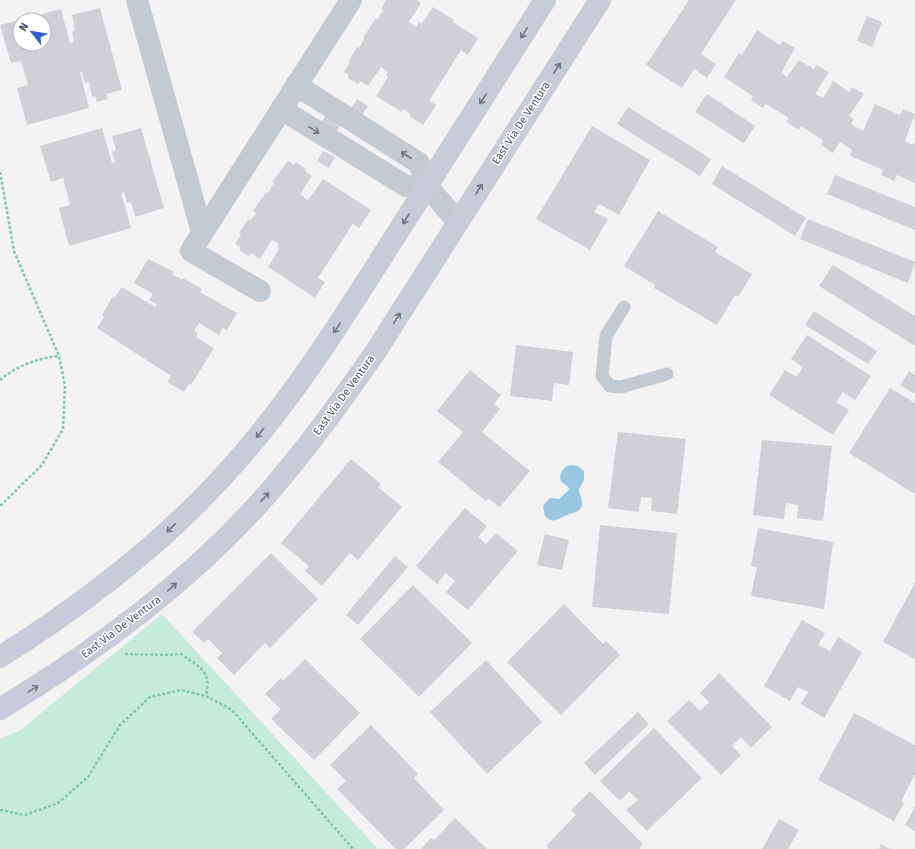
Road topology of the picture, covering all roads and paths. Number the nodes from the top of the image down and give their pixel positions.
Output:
1 (137, 0) edge
2 (351, 0) edge
3 (545, 0) edge
4 (600, 0) edge
5 (296, 85) junction
6 (280, 109) junction
7 (0, 172) edge
8 (427, 186) junction
9 (458, 222) junction
10 (202, 232) junction
11 (260, 291) dead end
12 (624, 307) dead end
13 (59, 356) junction
14 (667, 374) dead end
15 (0, 380) edge
16 (0, 506) edge
17 (123, 654) dead end
18 (0, 657) edge
19 (206, 696) junction
20 (0, 709) edge
21 (0, 810) edge
22 (353, 849) edge

1 - 10 street
2 - 5 street
3 -> 8 main road
9 -> 4 main road, East Via De Ventura
5 - 6 street
8 -> 5 street
6 -> 8 street
6 - 10 street
7 - 13 path
8 - 9 street
8 -> 18 main road
20 -> 9 main road, East Via De Ventura
10 - 11 street
12 - 14 lane
13 - 15 path
13 - 16 path
17 - 19 path
19 - 21 path
19 - 22 path

